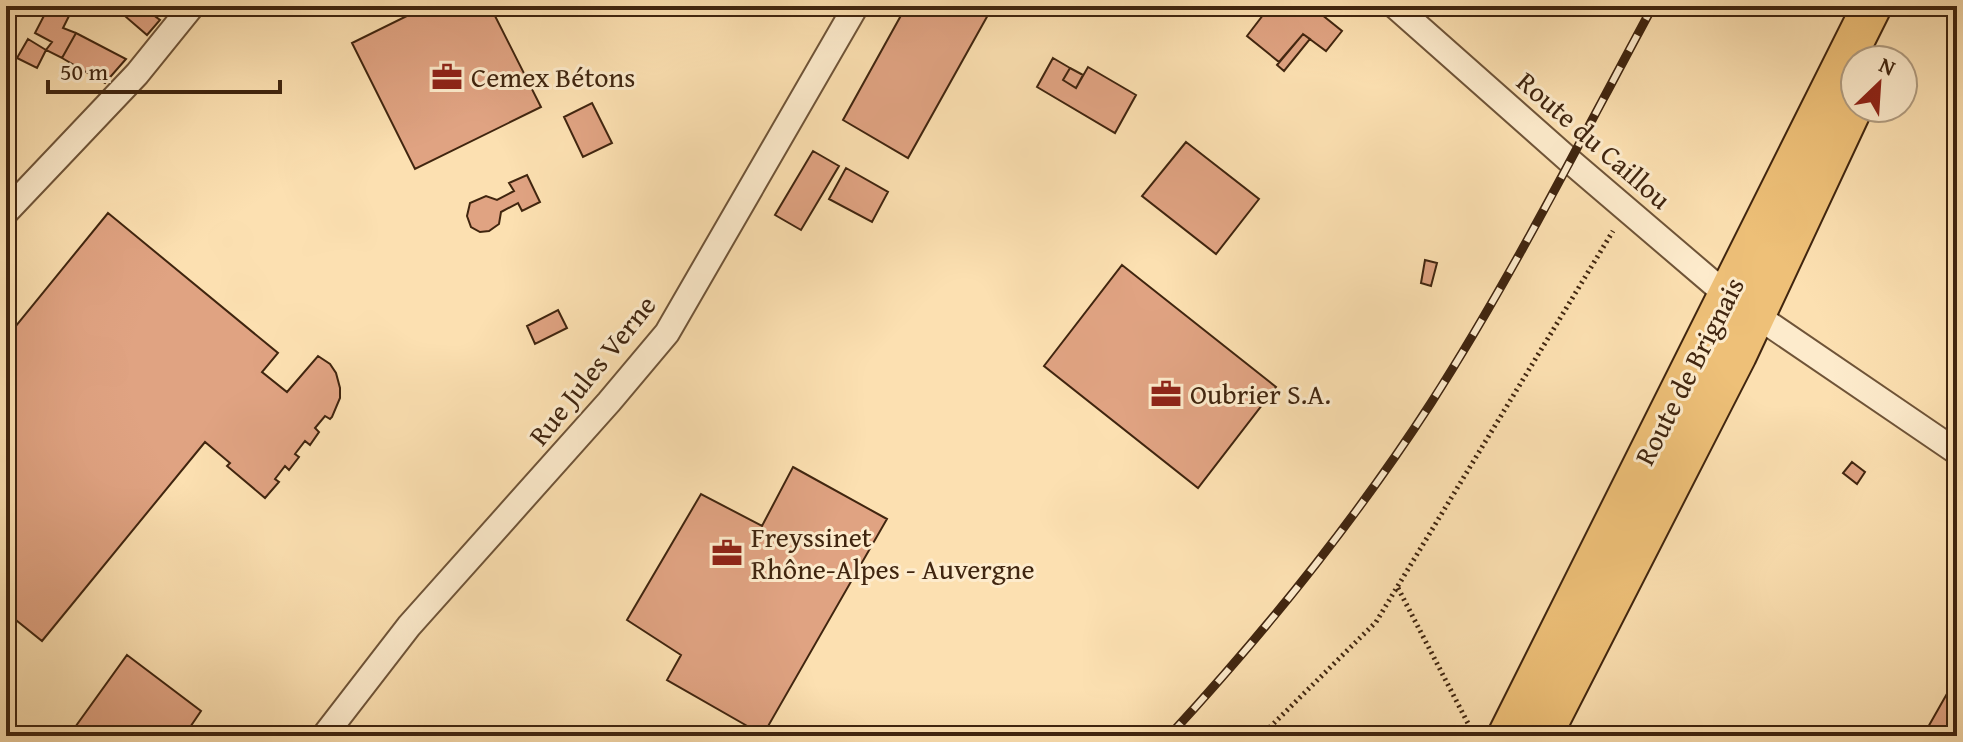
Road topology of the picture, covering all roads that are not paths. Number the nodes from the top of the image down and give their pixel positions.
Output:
1 (192, 6) edge
2 (856, 6) edge
3 (1395, 6) edge
4 (1872, 6) edge
5 (1900, 6) edge
6 (1882, 44) edge
7 (1843, 124) edge
8 (6, 212) edge
9 (1742, 306) junction
10 (1957, 452) edge
11 (324, 736) edge
12 (1507, 736) edge
13 (1542, 736) edge

1 - 8 street
2 - 11 street, Rue Jules Verne
3 - 9 street, Route du Caillou
4 - 9 main road, Route de Brignais
5 - 6 main road
7 - 9 main road, Route de Brignais
9 - 10 street, Route du Caillou
9 - 12 main road, Route de Brignais
9 - 13 main road, Route de Brignais

